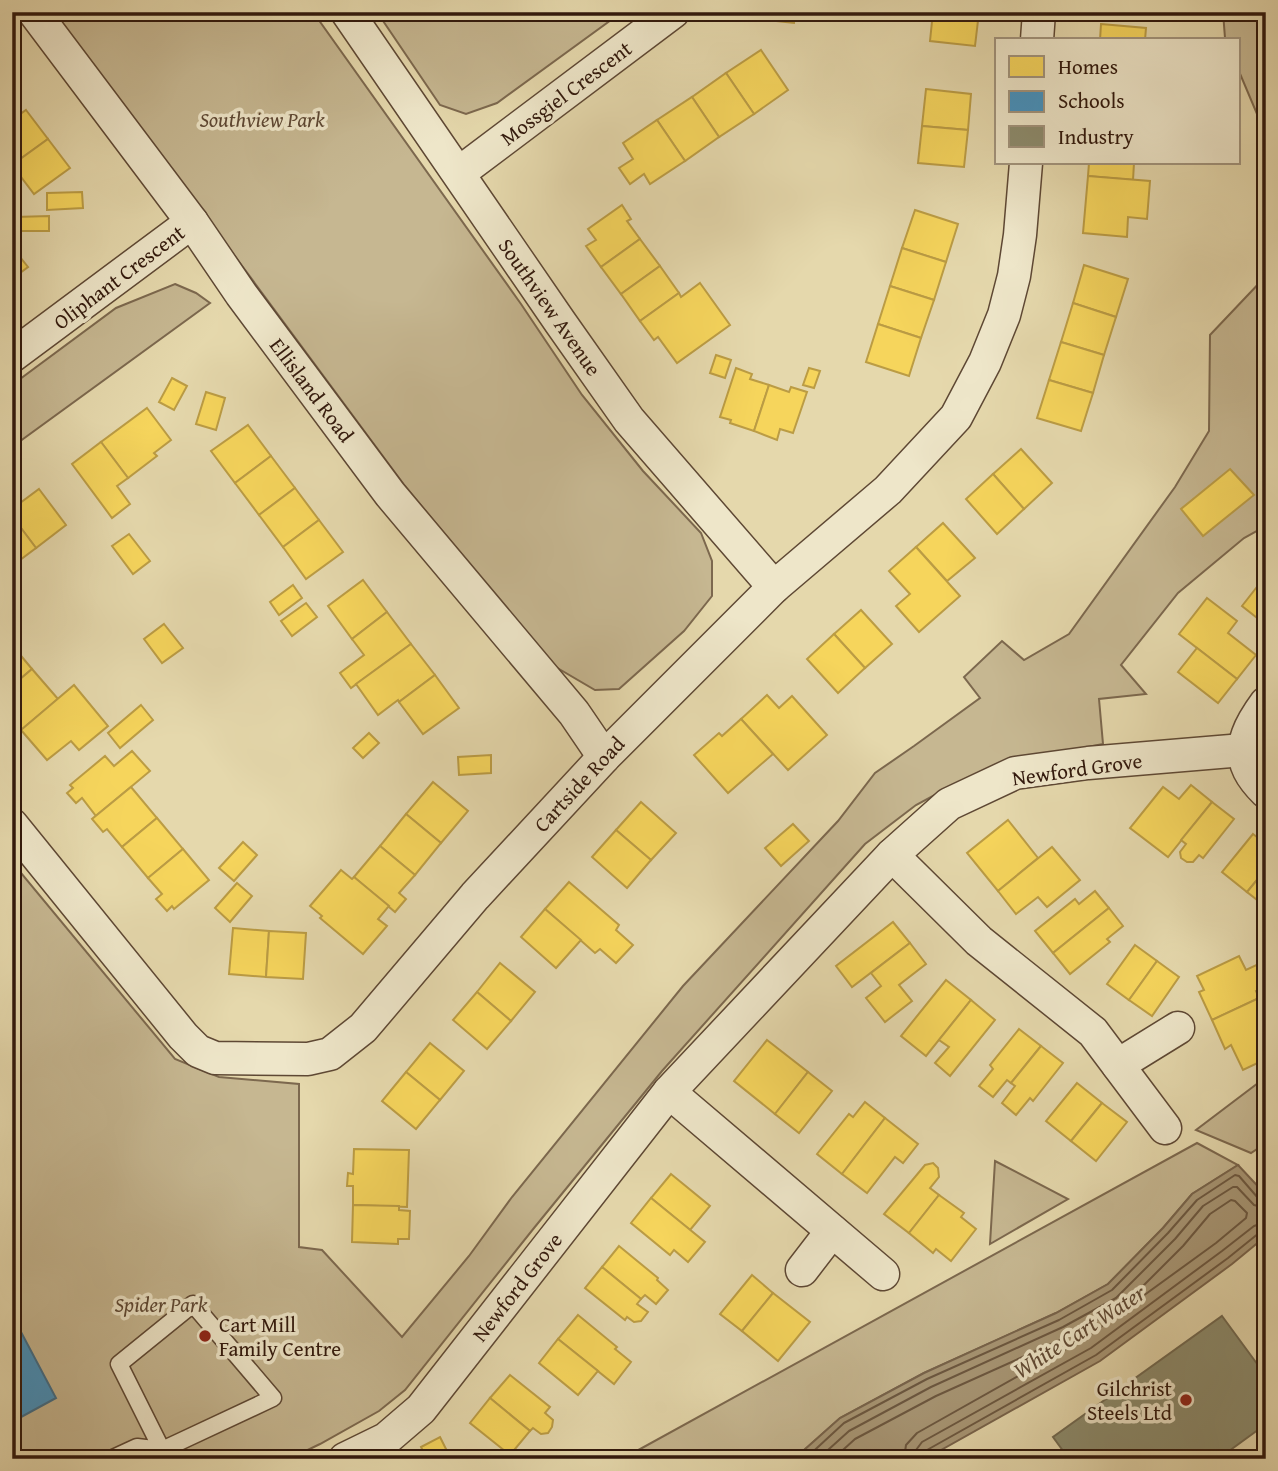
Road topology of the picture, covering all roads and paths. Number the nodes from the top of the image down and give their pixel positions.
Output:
1 (34, 12) edge
2 (347, 12) edge
3 (673, 12) edge
4 (1039, 12) edge
5 (1037, 38) edge
6 (1026, 164) edge
7 (459, 173) junction
8 (192, 222) junction
9 (12, 356) edge
10 (774, 587) junction
11 (1266, 703) edge
12 (1243, 750) junction
13 (604, 757) junction
14 (1266, 792) edge
15 (12, 825) edge
16 (892, 855) junction
17 (1178, 1028) dead end
18 (1118, 1065) junction
19 (669, 1092) junction
20 (1165, 1128) dead end
21 (832, 1231) junction
22 (802, 1270) dead end
23 (883, 1274) dead end
24 (164, 1454) edge
25 (111, 1459) edge
26 (345, 1459) edge

1 - 8 street, Ellisland Road
2 - 7 street, Southview Avenue
3 - 7 street, Mossgiel Crescent
4 - 5 street
6 - 10 street, Cartside Road
7 - 10 street, Southview Avenue
8 - 9 street, Oliphant Crescent
8 - 13 street, Ellisland Road
10 - 13 street, Cartside Road
11 - 12 street
12 - 14 street
12 - 16 street, Newford Grove
13 - 15 street, Cartside Road
16 - 18 street
16 - 19 street, Newford Grove
17 - 18 street
18 - 20 street
19 - 21 street
19 - 26 street, Newford Grove
21 - 22 street
21 - 23 street
24 - 24 lane
24 - 25 lane

